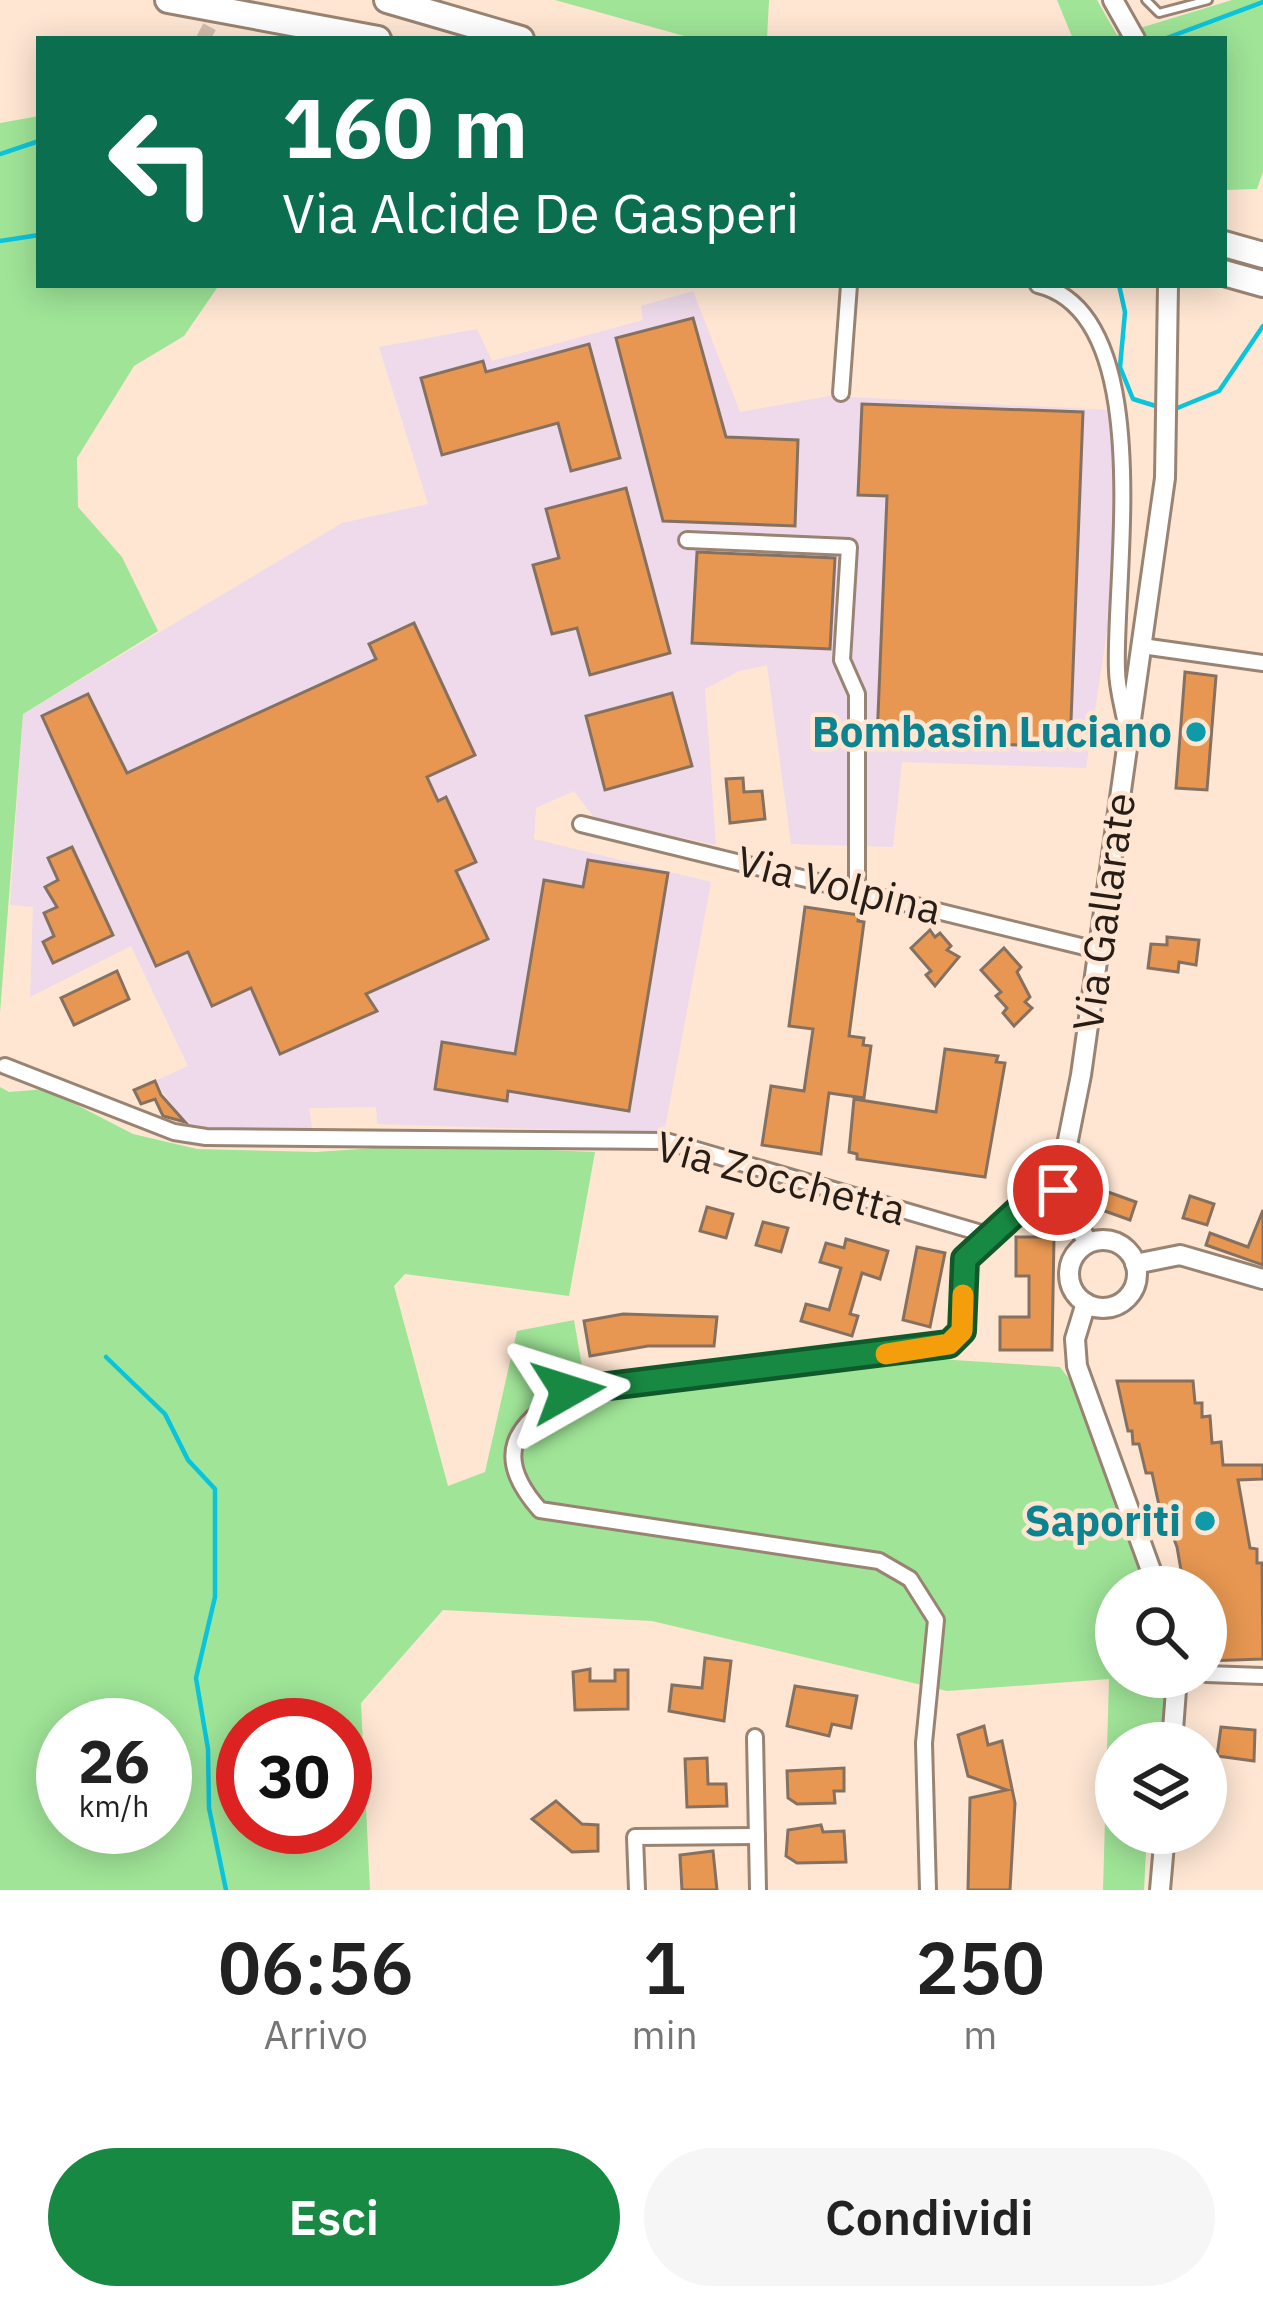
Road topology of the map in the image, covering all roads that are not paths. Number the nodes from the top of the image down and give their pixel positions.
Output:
1 (168, 0) edge
2 (387, 0) edge
3 (1113, 0) edge
4 (1146, 0) edge
5 (1208, 0) edge
6 (362, 36) edge
7 (510, 36) edge
8 (1134, 36) edge
9 (1227, 245) edge
10 (1263, 255) edge
11 (1227, 274) edge
12 (1263, 284) edge
13 (849, 288) edge
14 (1045, 288) edge
15 (1168, 288) edge
16 (841, 393) dead end
17 (687, 540) dead end
18 (1142, 646) junction
19 (1263, 663) edge
20 (1130, 744) junction
21 (581, 824) dead end
22 (857, 888) junction
23 (1097, 950) junction
24 (5, 1066) dead end
25 (1058, 1190) junction
26 (988, 1235) junction
27 (1088, 1243) junction
28 (1135, 1264) junction
29 (1263, 1279) edge
30 (1086, 1303) junction
31 (1149, 1566) edge
32 (1227, 1675) edge
33 (1263, 1676) edge
34 (755, 1737) dead end
35 (757, 1836) junction
36 (1163, 1854) edge
37 (637, 1890) edge
38 (758, 1890) edge
39 (928, 1890) edge
40 (1160, 1890) edge

1 - 6 highway
2 - 7 highway
3 - 8 main road
4 - 5 lane
9 - 10 highway
11 - 12 highway
13 - 16 street
14 - 20 street
15 - 18 main road, Via Gallarate
17 - 22 street
18 - 19 street
18 - 20 main road, Via Gallarate
20 - 23 main road, Via Gallarate
21 - 22 street, Via Volpina
22 - 23 street, Via Volpina
23 - 25 main road, Via Gallarate
24 - 26 street, Via Zocchetta
25 - 26 street
25 - 27 main road
26 - 39 street
27 - 28 main road
27 - 30 main road
28 - 29 main road
28 - 30 main road
30 - 31 main road
32 - 33 street
34 - 35 street
35 - 37 street
35 - 38 street
36 - 40 main road

